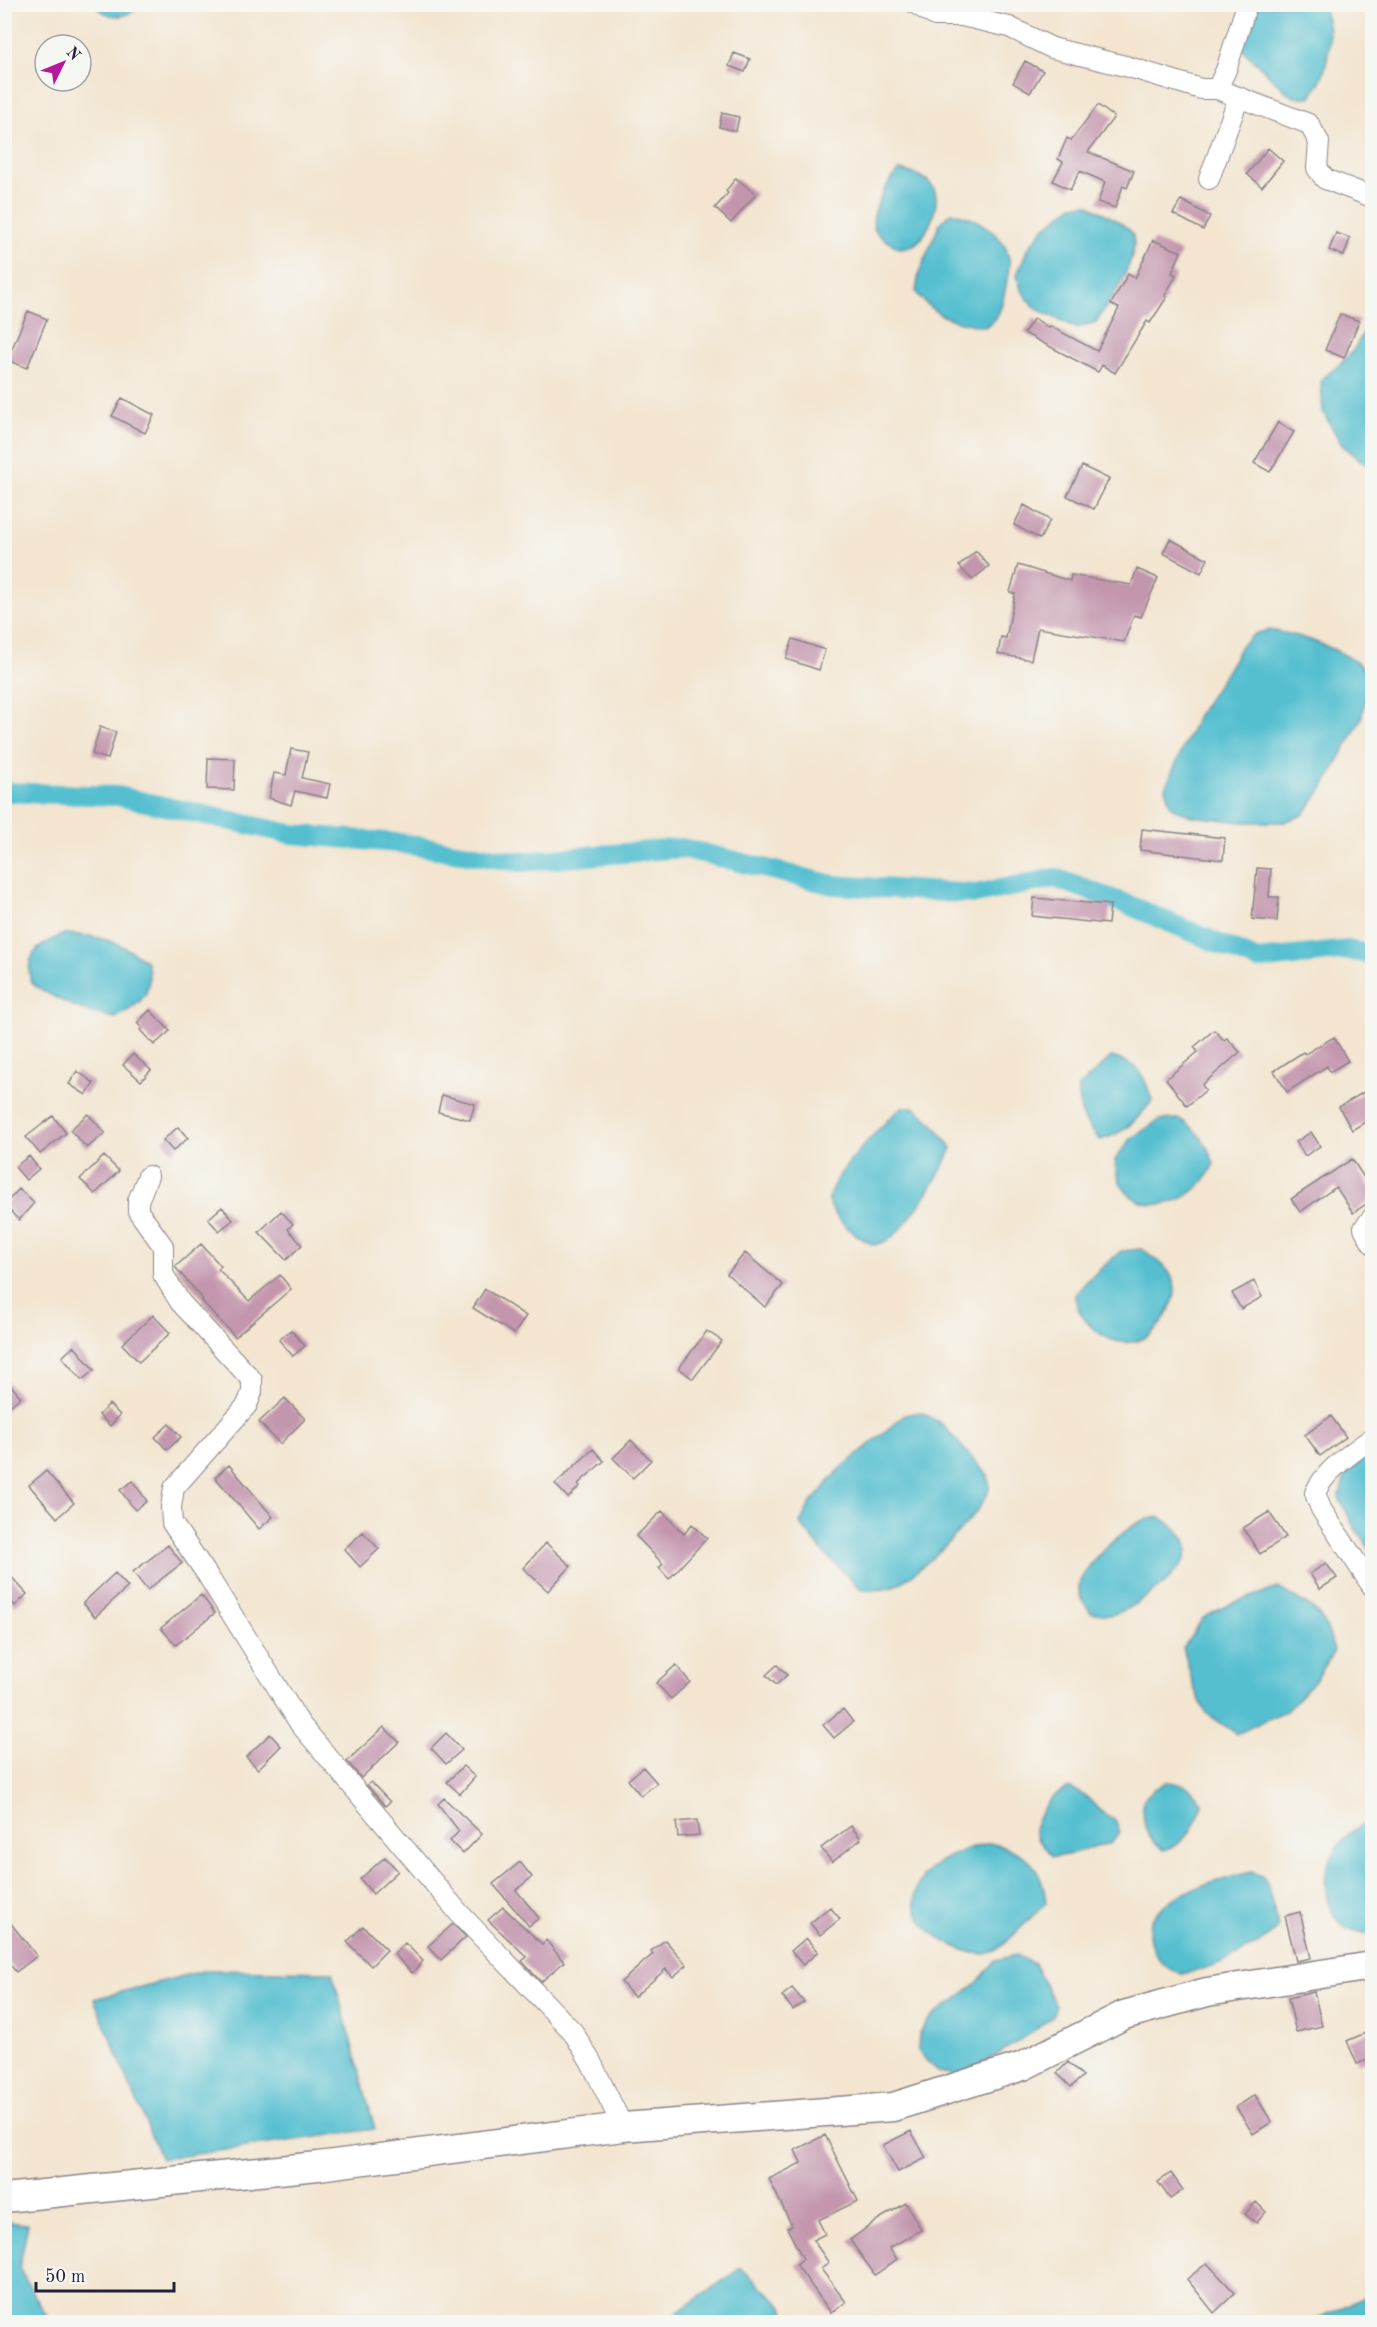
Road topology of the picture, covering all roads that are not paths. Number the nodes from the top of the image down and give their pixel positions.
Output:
1 (916, 4) edge
2 (1247, 4) edge
3 (1217, 88) junction
4 (1239, 97) junction
5 (1209, 179) dead end
6 (1372, 197) edge
7 (148, 1176) dead end
8 (1372, 1218) edge
9 (1372, 1243) edge
10 (1372, 1438) edge
11 (1372, 1586) edge
12 (1372, 1966) edge
13 (623, 2127) junction
14 (4, 2198) edge

1 - 3 street
2 - 3 street
3 - 4 street
4 - 5 street
4 - 6 street
7 - 13 street
8 - 9 street
10 - 11 street
12 - 13 main road
13 - 14 main road

